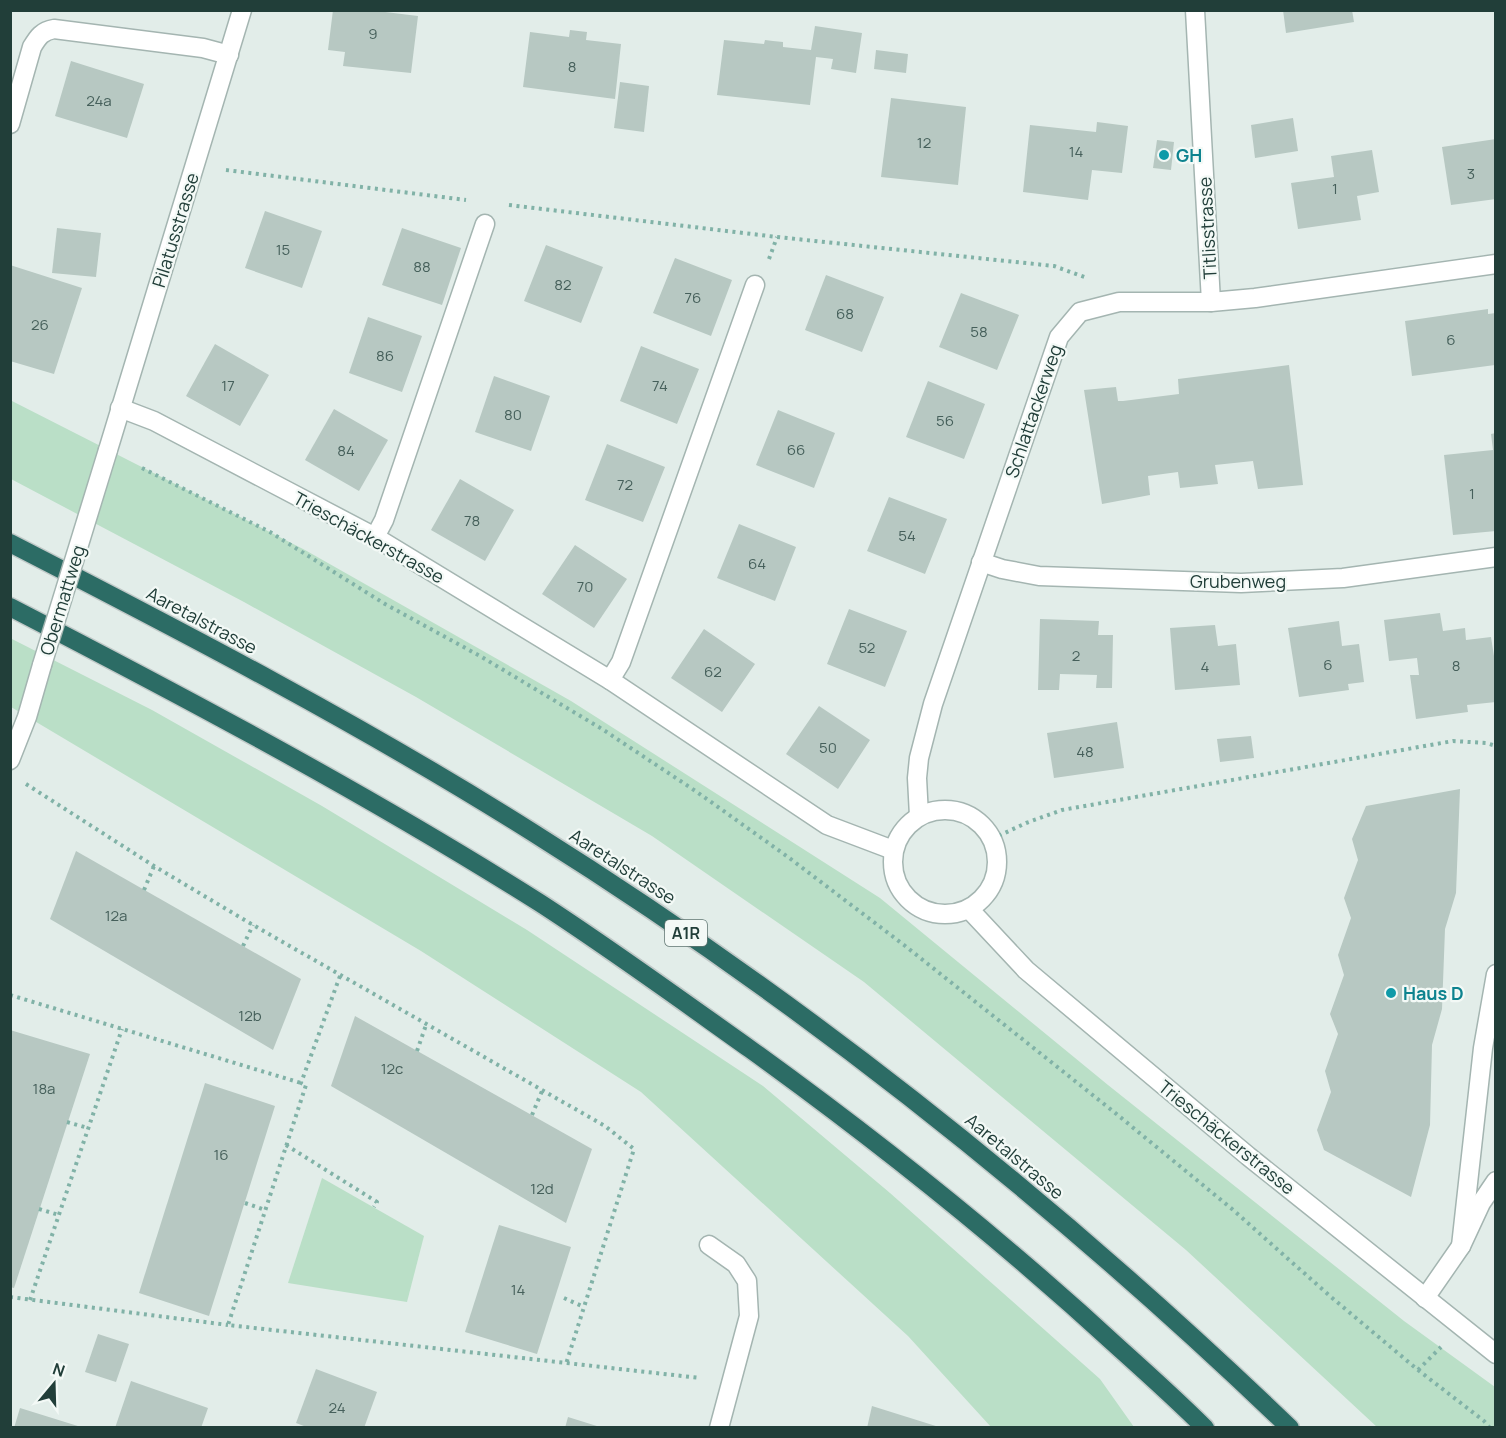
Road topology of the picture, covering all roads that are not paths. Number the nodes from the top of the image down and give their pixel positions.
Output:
1 (242, 10) edge
2 (1195, 10) edge
3 (228, 55) junction
4 (10, 124) edge
5 (485, 224) dead end
6 (1496, 264) edge
7 (755, 285) dead end
8 (1211, 302) junction
9 (120, 408) junction
10 (108, 450) joint
11 (375, 537) junction
12 (10, 543) edge
13 (1496, 557) edge
14 (981, 561) junction
15 (10, 607) edge
16 (610, 680) junction
17 (13, 749) edge
18 (919, 816) junction
19 (893, 849) junction
20 (969, 909) junction
21 (1496, 974) edge
22 (1496, 1181) edge
23 (708, 1245) dead end
24 (1461, 1246) junction
25 (1425, 1298) junction
26 (1496, 1354) edge
27 (719, 1428) edge
28 (1205, 1428) edge
29 (1290, 1428) edge

1 - 3 street, Pilatusstrasse
2 - 8 street, Titlisstrasse
3 - 4 street
3 - 9 street, Pilatusstrasse
5 - 11 street
6 - 8 street, Schlattackerweg
7 - 16 street
8 - 14 street, Schlattackerweg
9 - 10 street, Pilatusstrasse
9 - 11 street, Trieschäckerstrasse
10 - 17 street, Obermattweg, bridge
11 - 16 street, Trieschäckerstrasse
12 - 29 highway, Aaretalstrasse / A1R
13 - 14 street, Grubenweg
14 - 18 street, Schlattackerweg
15 - 28 highway
16 - 19 street, Trieschäckerstrasse
18 - 19 street
18 - 20 street
19 - 20 street
20 - 25 street, Trieschäckerstrasse
21 - 24 street
22 - 24 street
23 - 27 street
24 - 25 street
25 - 26 street, Trieschäckerstrasse

